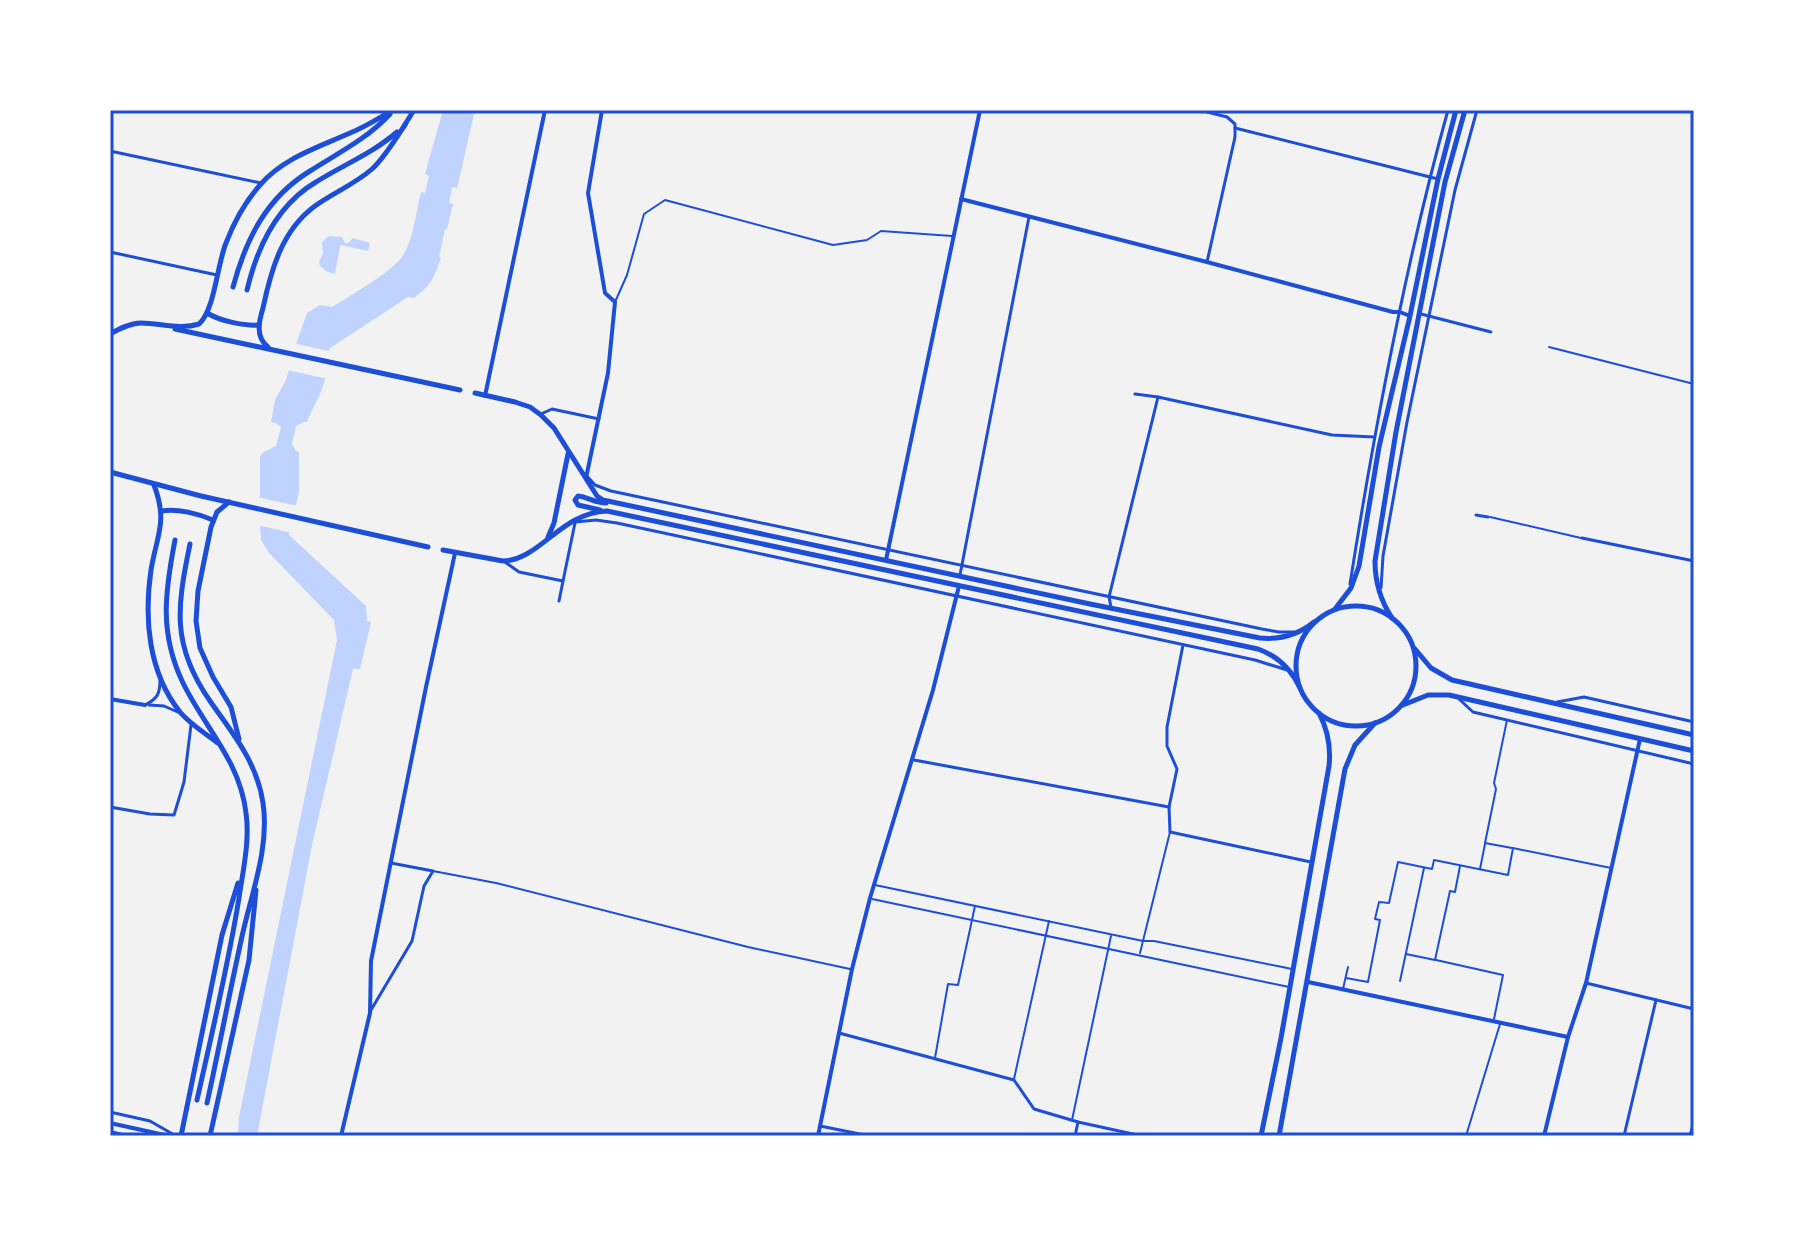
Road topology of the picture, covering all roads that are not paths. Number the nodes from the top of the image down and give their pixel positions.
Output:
1 (393, 110) edge
2 (414, 110) edge
3 (545, 110) edge
4 (602, 110) edge
5 (980, 110) edge
6 (1199, 110) edge
7 (1448, 110) edge
8 (1456, 110) edge
9 (1465, 110) edge
10 (1477, 110) edge
11 (405, 125) junction
12 (1235, 128) junction
13 (110, 151) edge
14 (1429, 178) junction
15 (1438, 179) junction
16 (261, 183) junction
17 (961, 199) junction
18 (1029, 217) junction
19 (953, 236) junction
20 (110, 252) edge
21 (1207, 262) junction
22 (217, 275) junction
23 (233, 287) dead end
24 (247, 290) dead end
25 (615, 302) junction
26 (1400, 312) junction
27 (207, 313) junction
28 (1420, 313) junction
29 (1410, 316) junction
30 (1429, 316) junction
31 (159, 325) junction
32 (259, 325) junction
33 (1491, 332) dead end
34 (110, 334) edge
35 (1549, 347) dead end
36 (272, 350) junction
37 (1694, 384) edge
38 (460, 390) dead end
39 (475, 393) dead end
40 (1135, 394) dead end
41 (485, 396) junction
42 (1158, 397) junction
43 (541, 415) junction
44 (599, 419) junction
45 (1375, 437) junction
46 (1379, 447) junction
47 (568, 453) junction
48 (110, 472) edge
49 (586, 478) junction
50 (154, 484) junction
51 (229, 502) junction
52 (615, 503) junction
53 (162, 511) junction
54 (607, 511) junction
55 (1476, 515) dead end
56 (1488, 517) joint
57 (213, 520) junction
58 (578, 520) junction
59 (548, 538) junction
60 (1582, 538) joint
61 (175, 540) dead end
62 (190, 544) dead end
63 (428, 547) dead end
64 (443, 550) dead end
65 (888, 550) junction
66 (455, 553) junction
67 (886, 560) junction
68 (503, 561) junction
69 (1694, 561) edge
70 (962, 566) junction
71 (960, 576) junction
72 (563, 581) junction
73 (959, 586) junction
74 (1347, 595) junction
75 (958, 596) junction
76 (1109, 597) junction
77 (1382, 600) junction
78 (559, 601) dead end
79 (1111, 608) junction
80 (1335, 609) junction
81 (1392, 618) junction
82 (1314, 622) junction
83 (1302, 631) junction
84 (1411, 641) junction
85 (1183, 645) junction
86 (159, 673) junction
87 (1292, 673) junction
88 (1300, 688) junction
89 (1456, 697) junction
90 (110, 699) edge
91 (1553, 702) junction
92 (145, 705) junction
93 (1399, 708) junction
94 (1319, 713) junction
95 (182, 714) junction
96 (1507, 720) junction
97 (1694, 722) edge
98 (191, 723) junction
99 (1375, 723) junction
100 (1694, 735) edge
101 (1640, 739) junction
102 (241, 744) junction
103 (223, 747) junction
104 (1638, 750) junction
105 (1694, 751) edge
106 (912, 760) junction
107 (1694, 764) edge
108 (110, 807) edge
109 (1169, 807) junction
110 (1170, 832) junction
111 (1485, 843) junction
112 (1513, 848) junction
113 (1311, 862) junction
114 (244, 863) junction
115 (391, 863) junction
116 (1460, 865) junction
117 (1424, 867) junction
118 (1611, 868) junction
119 (1480, 869) junction
120 (258, 870) junction
121 (433, 871) junction
122 (874, 884) junction
123 (870, 898) junction
124 (975, 906) junction
125 (972, 919) junction
126 (1049, 921) junction
127 (1046, 934) junction
128 (1111, 934) junction
129 (1143, 941) junction
130 (1109, 948) junction
131 (1140, 954) junction
132 (1406, 954) junction
133 (1435, 960) junction
134 (1348, 967) dead end
135 (852, 969) junction
136 (1293, 969) junction
137 (1346, 978) junction
138 (1400, 981) dead end
139 (1308, 982) junction
140 (1586, 983) junction
141 (1290, 987) junction
142 (1343, 989) junction
143 (1656, 1000) junction
144 (1694, 1009) edge
145 (370, 1013) junction
146 (1494, 1021) junction
147 (1500, 1023) junction
148 (838, 1032) junction
149 (1568, 1037) junction
150 (934, 1059) junction
151 (1014, 1080) junction
152 (197, 1100) dead end
153 (207, 1103) dead end
154 (110, 1112) edge
155 (1072, 1120) junction
156 (1694, 1121) edge
157 (1078, 1122) junction
158 (110, 1123) edge
159 (820, 1126) junction
160 (110, 1132) edge
161 (127, 1136) edge
162 (169, 1136) edge
163 (179, 1136) edge
164 (210, 1136) edge
165 (341, 1136) edge
166 (818, 1136) edge
167 (870, 1136) edge
168 (1075, 1136) edge
169 (1142, 1136) edge
170 (1261, 1136) edge
171 (1279, 1136) edge
172 (1466, 1136) edge
173 (1544, 1136) edge
174 (1624, 1136) edge
175 (1690, 1136) edge

1 - 16 main road
1 - 23 main road
2 - 11 main road
3 - 41 street
4 - 25 street
5 - 17 street
6 - 12 street
7 - 14 street
8 - 15 main road
9 - 28 main road
10 - 30 street
11 - 24 main road
11 - 32 main road
12 - 14 street
12 - 21 street
13 - 16 street
14 - 15 street
14 - 26 street
15 - 29 main road
16 - 22 main road
17 - 18 street
17 - 19 street
18 - 21 street
18 - 70 street
19 - 25 street
19 - 65 street
20 - 22 street
21 - 26 street
22 - 27 main road
25 - 44 street
26 - 29 street
26 - 45 street
27 - 31 main road
27 - 32 main road
28 - 30 street
28 - 77 main road
29 - 46 main road
30 - 33 street
30 - 77 street
31 - 34 main road
31 - 36 main road
32 - 36 main road
35 - 37 street
36 - 38 main road
39 - 41 main road
40 - 42 street
41 - 43 main road
42 - 45 street
42 - 76 street
43 - 44 street
43 - 47 main road
44 - 49 street
45 - 46 street
45 - 74 street
46 - 74 main road
47 - 49 main road
47 - 59 main road
48 - 50 main road
49 - 52 main road
49 - 65 street
50 - 51 main road
50 - 53 main road
51 - 57 main road
51 - 63 main road
52 - 54 main road
52 - 67 main road
53 - 57 main road
53 - 86 main road
54 - 58 main road
54 - 73 main road
55 - 56 street
56 - 60 street
57 - 102 main road
58 - 59 main road
58 - 72 street
58 - 75 street
59 - 68 main road
60 - 69 street
61 - 103 main road
62 - 102 main road
64 - 66 main road
65 - 67 street
65 - 70 street
66 - 68 main road
66 - 115 street
67 - 71 main road
68 - 72 street
70 - 71 street
70 - 76 street
71 - 79 main road
72 - 78 street
73 - 75 street
73 - 87 main road
74 - 80 main road
75 - 85 street
75 - 106 street
76 - 79 street
76 - 83 street
77 - 81 main road
79 - 83 main road
80 - 81 main road
80 - 82 main road
81 - 84 main road
82 - 83 main road
82 - 88 main road
84 - 91 main road
84 - 93 main road
85 - 87 street
85 - 109 street
86 - 92 street
86 - 95 main road
87 - 88 main road
88 - 94 main road
89 - 93 main road
89 - 96 street
89 - 101 main road
90 - 92 street
91 - 97 street
91 - 100 main road
92 - 95 street
93 - 99 main road
94 - 99 main road
94 - 113 main road
95 - 98 main road
96 - 104 street
96 - 111 street
98 - 103 main road
98 - 108 street
99 - 139 main road
101 - 104 street
101 - 105 main road
102 - 120 main road
103 - 114 main road
104 - 107 street
104 - 118 street
106 - 109 street
106 - 122 street
109 - 110 street
110 - 113 street
110 - 129 street
111 - 112 street
111 - 119 street
112 - 118 street
112 - 119 street
113 - 136 main road
114 - 152 main road
114 - 163 main road
115 - 121 street
115 - 145 street
116 - 117 street
116 - 119 street
116 - 133 street
117 - 132 street
117 - 137 street
118 - 140 street
120 - 153 main road
120 - 164 main road
121 - 135 street
121 - 145 street
122 - 123 street
122 - 124 street
123 - 125 street
123 - 135 street
124 - 125 street
124 - 126 street
125 - 127 street
125 - 150 street
126 - 127 street
126 - 128 street
127 - 130 street
127 - 151 street
128 - 129 street
128 - 130 street
129 - 131 street
129 - 136 street
130 - 131 street
130 - 155 street
131 - 141 street
132 - 133 street
132 - 138 street
133 - 146 street
134 - 137 street
135 - 148 street
136 - 141 main road
137 - 142 street
139 - 142 street
139 - 171 main road
140 - 143 street
140 - 149 street
141 - 170 main road
142 - 146 street
143 - 144 street
143 - 174 street
145 - 165 street
146 - 147 street
147 - 149 street
147 - 172 street
148 - 150 street
148 - 159 street
149 - 173 street
150 - 151 street
151 - 155 street
154 - 163 street
155 - 157 street
156 - 175 street
157 - 168 street
157 - 169 street
158 - 162 street
159 - 166 street
159 - 167 street
160 - 161 street

